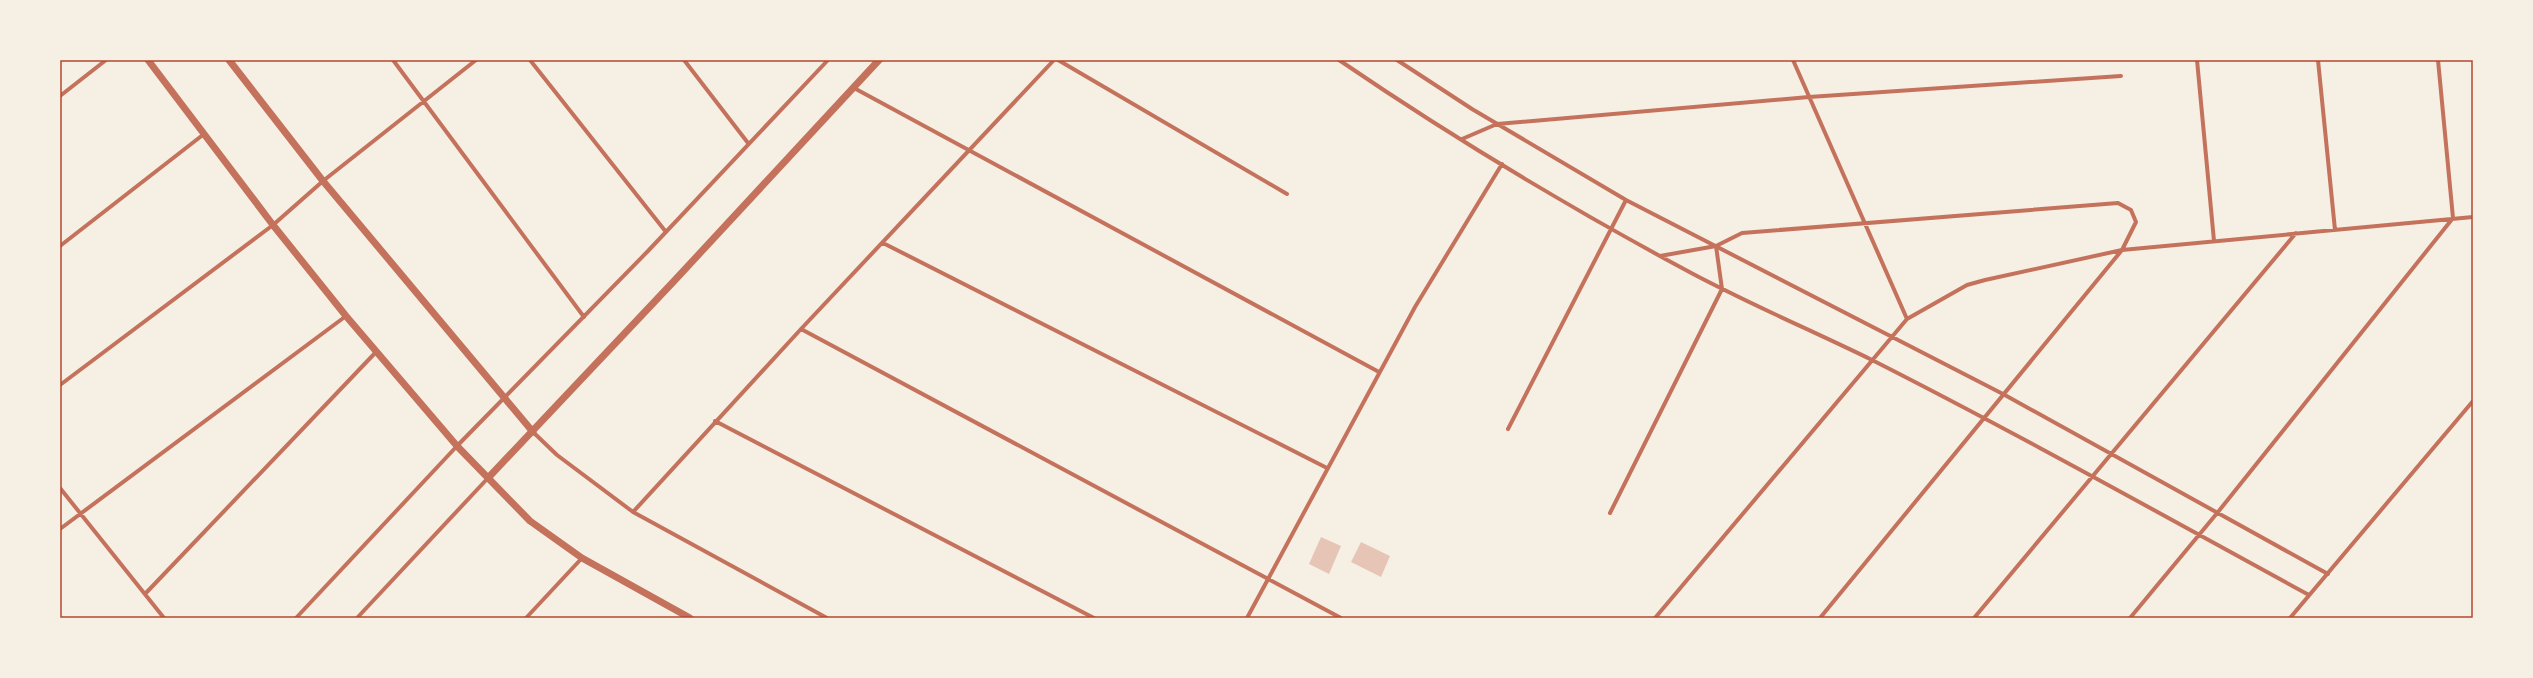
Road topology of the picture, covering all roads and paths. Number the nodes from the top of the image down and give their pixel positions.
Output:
1 (106, 60) edge
2 (148, 60) edge
3 (229, 60) edge
4 (393, 60) edge
5 (476, 60) edge
6 (530, 60) edge
7 (684, 60) edge
8 (828, 60) edge
9 (879, 60) edge
10 (1054, 60) edge
11 (1058, 60) edge
12 (1339, 60) edge
13 (1397, 60) edge
14 (1793, 60) edge
15 (2197, 60) edge
16 (2318, 60) edge
17 (2438, 60) edge
18 (2121, 76) dead end
19 (854, 88) junction
20 (60, 96) edge
21 (1809, 97) junction
22 (424, 100) junction
23 (1497, 124) junction
24 (204, 134) junction
25 (1462, 139) junction
26 (748, 142) junction
27 (968, 149) junction
28 (1502, 164) junction
29 (323, 181) junction
30 (1287, 194) dead end
31 (1626, 200) junction
32 (2473, 217) edge
33 (2453, 218) junction
34 (1865, 224) junction
35 (272, 225) junction
36 (1611, 229) junction
37 (2335, 230) junction
38 (666, 232) junction
39 (2296, 234) junction
40 (2214, 241) junction
41 (883, 243) junction
42 (60, 246) edge
43 (1716, 246) junction
44 (2122, 250) junction
45 (1660, 256) junction
46 (1722, 288) junction
47 (346, 316) junction
48 (584, 316) junction
49 (1907, 319) junction
50 (801, 329) junction
51 (1890, 338) junction
52 (376, 352) junction
53 (1871, 360) junction
54 (1380, 372) junction
55 (60, 385) edge
56 (2003, 394) junction
57 (504, 398) junction
58 (2473, 401) edge
59 (1984, 419) junction
60 (715, 421) junction
61 (1508, 429) dead end
62 (533, 432) junction
63 (457, 446) junction
64 (2112, 453) junction
65 (1327, 468) junction
66 (2092, 477) junction
67 (488, 478) junction
68 (60, 488) edge
69 (633, 512) junction
70 (2218, 512) junction
71 (1610, 513) dead end
72 (80, 514) junction
73 (60, 529) edge
74 (2199, 536) junction
75 (582, 558) junction
76 (2328, 574) junction
77 (1267, 578) junction
78 (145, 594) junction
79 (2308, 595) junction
80 (164, 618) edge
81 (296, 618) edge
82 (357, 618) edge
83 (526, 618) edge
84 (690, 618) edge
85 (827, 618) edge
86 (1094, 618) edge
87 (1247, 618) edge
88 (1341, 618) edge
89 (1655, 618) edge
90 (1820, 618) edge
91 (1974, 618) edge
92 (2130, 618) edge
93 (2290, 618) edge

1 - 20 street
2 - 24 street
3 - 29 street
4 - 22 street
5 - 22 street
6 - 38 street
7 - 26 street
8 - 26 street
9 - 19 street
10 - 27 street
11 - 30 street
12 - 25 street
13 - 23 street
14 - 21 street
15 - 40 street
16 - 37 street
17 - 33 street
18 - 21 street
19 - 27 street
19 - 62 street
21 - 23 street
21 - 34 street
22 - 29 street
22 - 48 street
23 - 25 street
23 - 31 street
24 - 35 street
24 - 42 street
25 - 28 street
26 - 38 street
27 - 41 street
27 - 54 street
28 - 36 street
28 - 54 street
29 - 35 street
29 - 57 street
31 - 36 street
31 - 43 street
32 - 33 street
33 - 37 street
33 - 70 street
34 - 43 street
34 - 44 street
34 - 49 street
35 - 47 street
35 - 55 street
36 - 45 street
36 - 61 street
37 - 39 street
38 - 48 street
39 - 40 street
39 - 64 street
40 - 44 street
41 - 50 street
41 - 65 street
43 - 45 street
43 - 46 street
43 - 51 street
44 - 49 street
44 - 56 street
45 - 46 street
46 - 53 street
46 - 71 street
47 - 52 street
47 - 72 street
48 - 57 street
49 - 51 street
50 - 60 street
50 - 77 street
51 - 53 street
51 - 56 street
52 - 63 street
52 - 78 street
53 - 59 street
53 - 89 street
54 - 65 street
56 - 59 street
56 - 64 street
57 - 62 street
57 - 63 street
58 - 76 street
59 - 66 street
59 - 90 street
60 - 69 street
60 - 86 street
62 - 67 street
62 - 69 street
63 - 67 street
63 - 81 street
64 - 66 street
64 - 70 street
65 - 77 street
66 - 74 street
66 - 91 street
67 - 75 street
67 - 82 street
68 - 72 street
69 - 85 street
70 - 74 street
70 - 76 street
72 - 73 street
72 - 78 street
74 - 79 street
74 - 92 street
75 - 83 street
75 - 84 street
76 - 79 street
77 - 87 street
77 - 88 street
78 - 80 street
79 - 93 street

